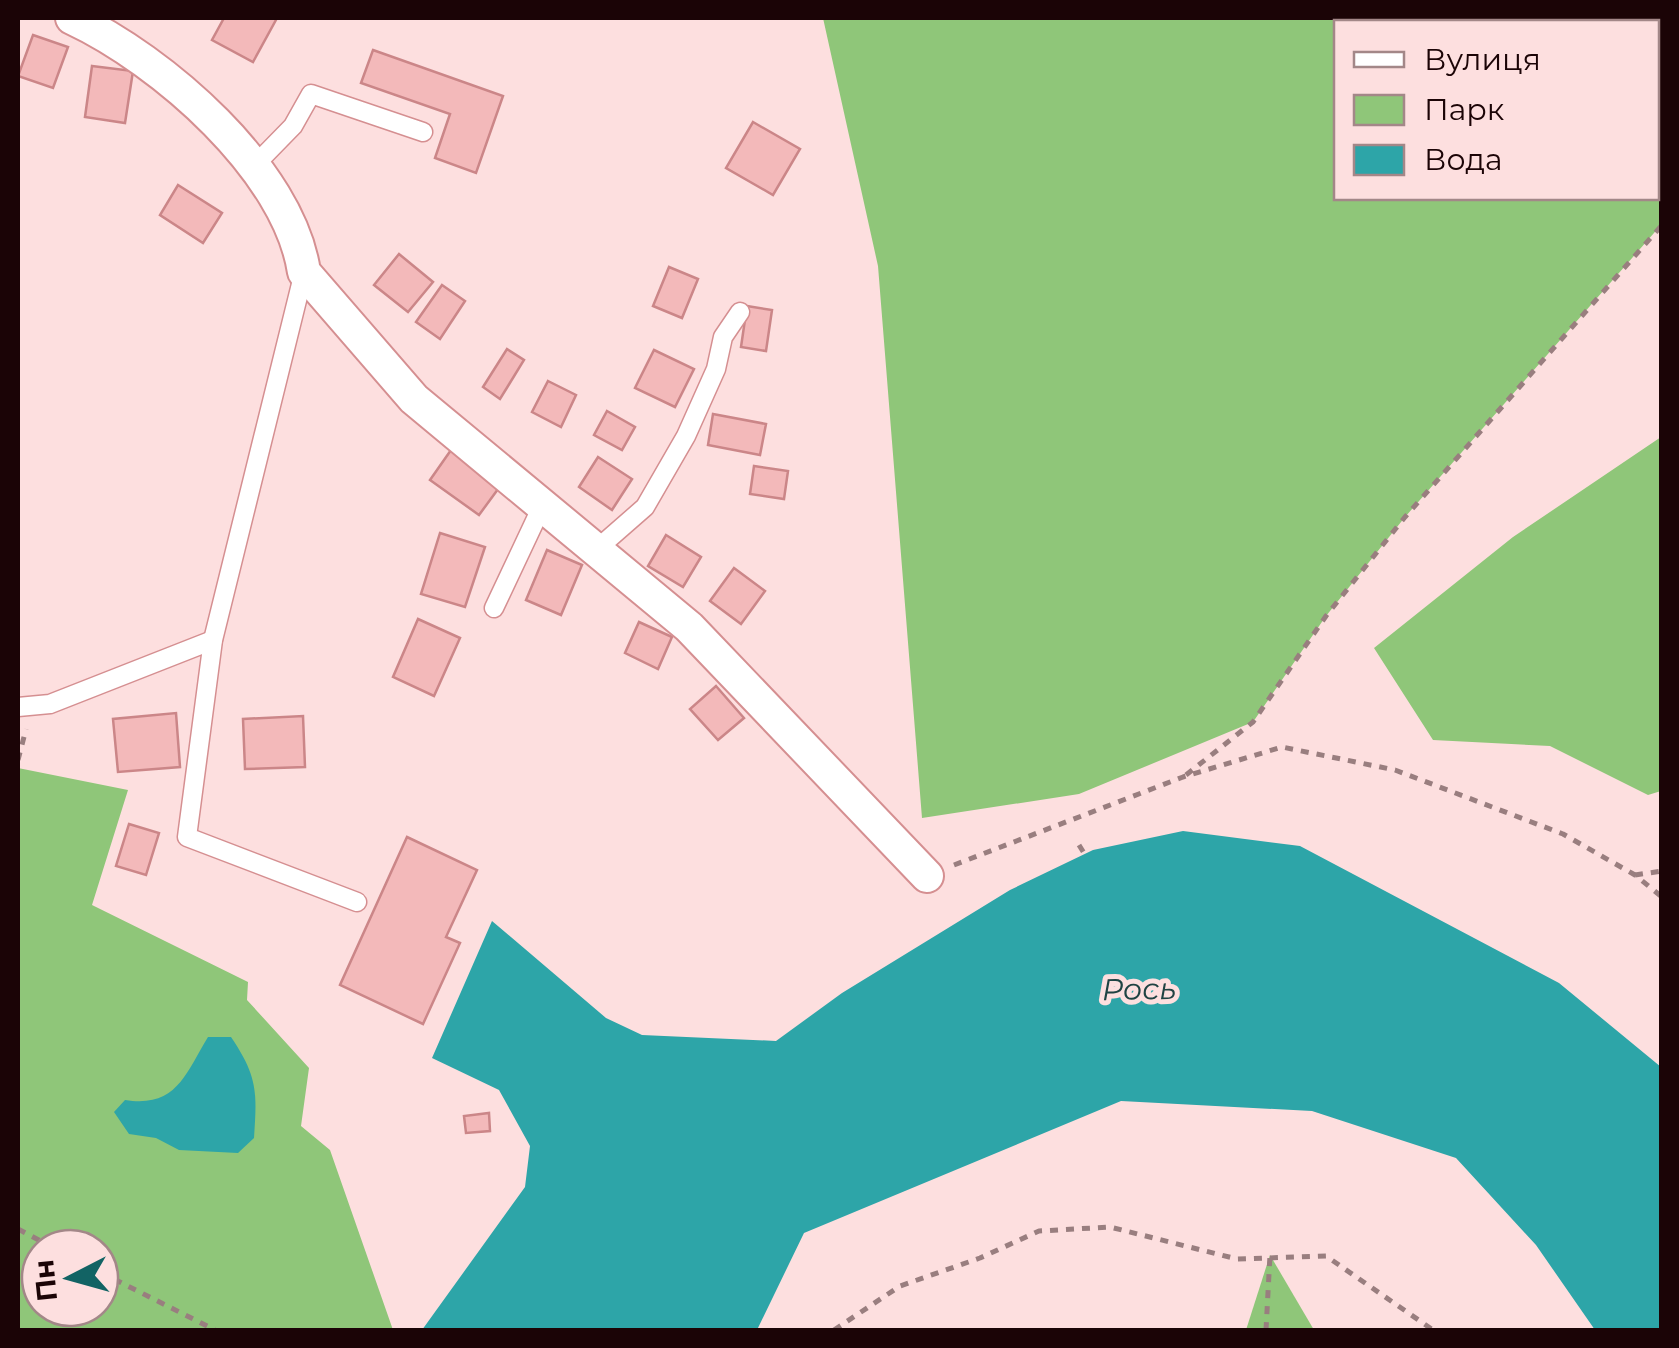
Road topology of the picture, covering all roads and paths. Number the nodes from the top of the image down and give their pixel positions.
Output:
1 (72, 18) edge
2 (423, 132) dead end
3 (252, 168) junction
4 (1662, 225) edge
5 (304, 272) junction
6 (740, 312) dead end
7 (543, 504) junction
8 (597, 549) junction
9 (494, 608) dead end
10 (213, 640) junction
11 (25, 707) edge
12 (18, 760) edge
13 (1184, 777) junction
14 (1079, 845) dead end
15 (1087, 858) dead end
16 (1662, 871) edge
17 (1634, 875) junction
18 (926, 876) joint
19 (1662, 897) edge
20 (357, 902) dead end
21 (1270, 1255) junction
22 (120, 1282) edge
23 (215, 1330) edge
24 (834, 1330) edge
25 (1266, 1330) edge
26 (1433, 1330) edge

1 - 3 street
2 - 3 lane
3 - 5 street
4 - 13 path
5 - 7 street
5 - 10 lane
6 - 8 lane
7 - 8 street
7 - 9 lane
8 - 18 street
10 - 11 lane
10 - 20 lane
11 - 12 path
13 - 17 path
13 - 18 path
14 - 15 path
16 - 17 path
17 - 19 path
21 - 24 path
21 - 25 path
21 - 26 path
22 - 23 path

